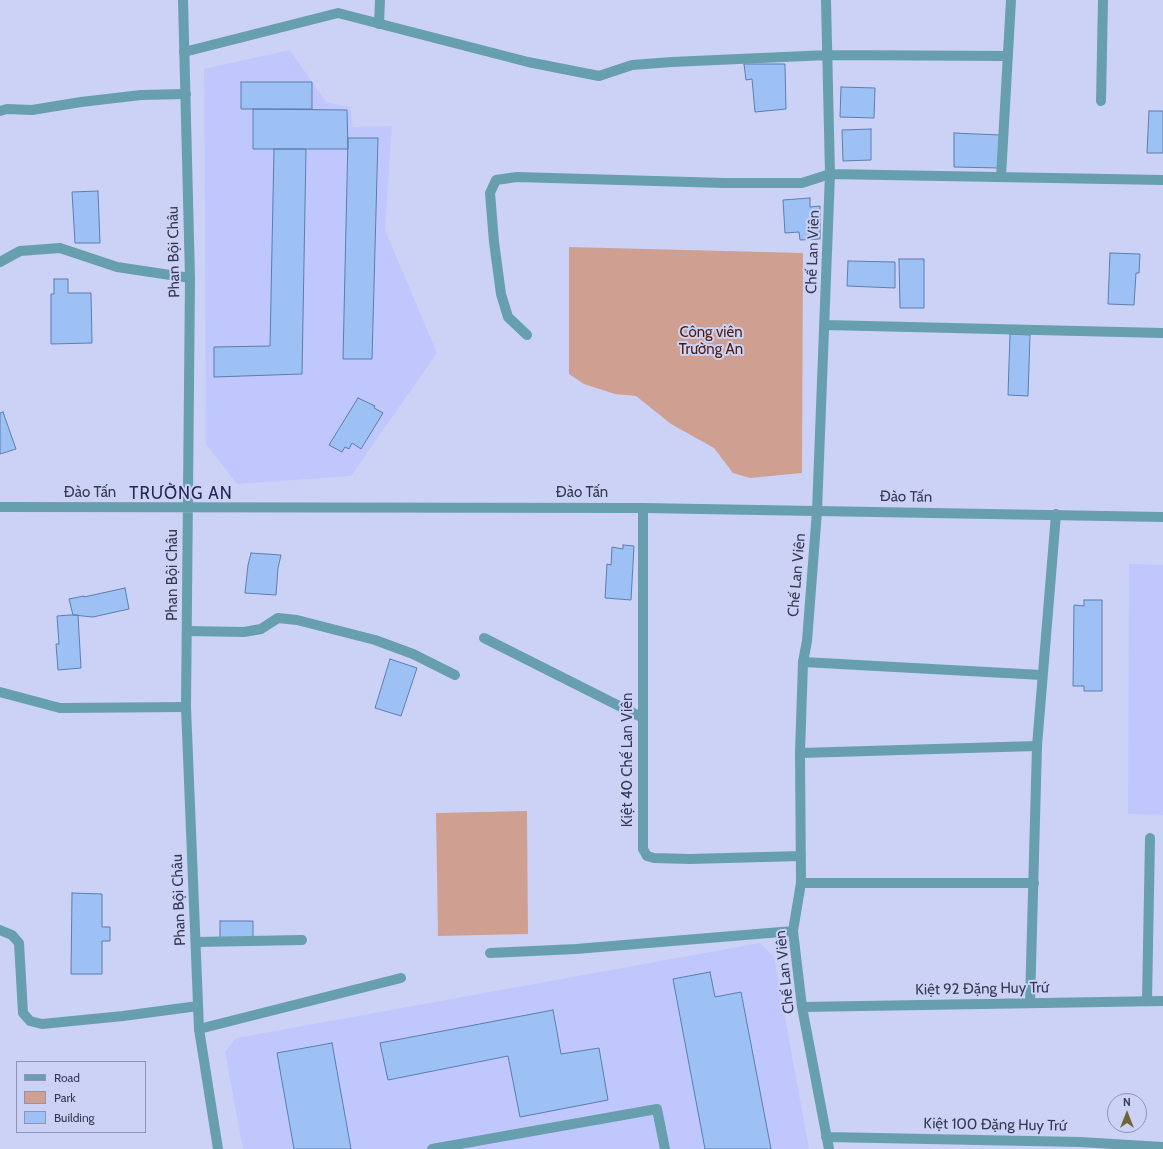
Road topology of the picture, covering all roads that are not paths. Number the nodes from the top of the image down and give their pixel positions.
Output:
1 (183, 0) edge
2 (380, 0) edge
3 (826, 0) edge
4 (1011, 0) edge
5 (1103, 0) edge
6 (379, 24) junction
7 (184, 52) junction
8 (828, 55) junction
9 (1008, 56) junction
10 (186, 94) junction
11 (1101, 101) dead end
12 (0, 111) edge
13 (830, 174) junction
14 (1001, 177) junction
15 (1163, 180) edge
16 (0, 262) edge
17 (190, 278) junction
18 (825, 325) junction
19 (1163, 333) edge
20 (527, 335) dead end
21 (0, 508) edge
22 (188, 508) junction
23 (644, 508) junction
24 (817, 511) junction
25 (1056, 514) junction
26 (1163, 517) edge
27 (187, 630) junction
28 (484, 638) dead end
29 (803, 662) junction
30 (455, 675) dead end
31 (1042, 675) junction
32 (0, 692) edge
33 (186, 707) junction
34 (643, 718) junction
35 (1037, 746) junction
36 (800, 754) junction
37 (1150, 838) dead end
38 (801, 856) junction
39 (801, 883) junction
40 (1034, 883) junction
41 (0, 930) edge
42 (793, 931) junction
43 (302, 940) dead end
44 (196, 942) junction
45 (490, 953) dead end
46 (401, 978) dead end
47 (1147, 1001) junction
48 (1163, 1001) edge
49 (1030, 1003) junction
50 (198, 1006) junction
51 (802, 1007) junction
52 (199, 1029) junction
53 (826, 1137) junction
54 (1080, 1145) edge
55 (1163, 1147) edge
56 (218, 1149) edge
57 (432, 1149) edge
58 (665, 1149) edge
59 (829, 1149) edge

1 - 7 street, Phan Bội Châu
2 - 6 street
3 - 8 street, Chế Lan Viên
4 - 9 street
5 - 11 street
6 - 7 street
6 - 8 street
7 - 10 street, Phan Bội Châu
8 - 9 street
8 - 13 street, Chế Lan Viên
9 - 14 street
10 - 12 street
10 - 17 street, Phan Bội Châu
13 - 14 street
13 - 18 street, Chế Lan Viên
13 - 20 street
14 - 15 street
16 - 17 street
17 - 22 street, Phan Bội Châu
18 - 19 street
18 - 24 street, Chế Lan Viên
21 - 22 street, Đào Tấn
22 - 23 street, Đào Tấn
22 - 27 street, Phan Bội Châu
23 - 24 street, Đào Tấn
23 - 34 street, Kiệt 40 Chế Lan Viên
24 - 25 street, Đào Tấn
24 - 29 street, Chế Lan Viên
25 - 26 street, Đào Tấn
25 - 31 street
27 - 30 street
27 - 33 street, Phan Bội Châu
28 - 34 street
29 - 31 street
29 - 36 street, Chế Lan Viên
31 - 35 street
32 - 33 street
33 - 44 street, Phan Bội Châu
34 - 38 street, Kiệt 40 Chế Lan Viên
35 - 36 street
35 - 40 street
36 - 38 street, Chế Lan Viên
37 - 47 street
38 - 39 street, Chế Lan Viên
39 - 40 street
39 - 42 street, Chế Lan Viên
40 - 49 street
41 - 50 street
42 - 45 street
42 - 51 street, Chế Lan Viên
43 - 44 street
44 - 50 street, Phan Bội Châu
46 - 52 street
47 - 48 street, Kiệt 92 Đặng Huy Trứ
47 - 49 street, Kiệt 92 Đặng Huy Trứ
49 - 51 street, Kiệt 92 Đặng Huy Trứ
50 - 52 street, Phan Bội Châu
51 - 53 street, Chế Lan Viên
52 - 56 street, Phan Bội Châu
53 - 54 street, Kiệt 100 Đặng Huy Trứ
53 - 59 street, Chế Lan Viên
54 - 55 street, Kiệt 100 Đặng Huy Trứ
57 - 58 street

